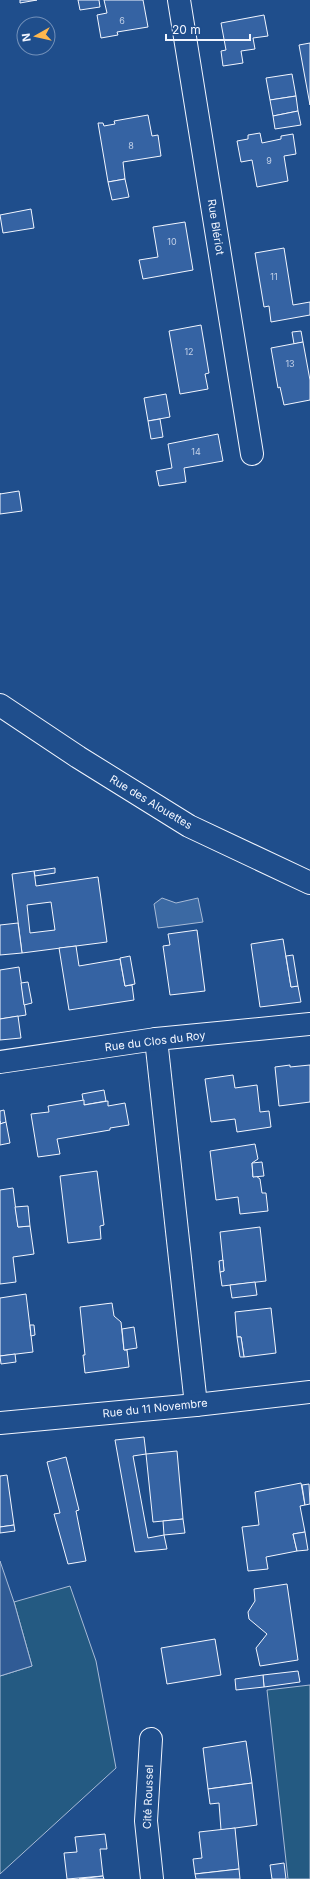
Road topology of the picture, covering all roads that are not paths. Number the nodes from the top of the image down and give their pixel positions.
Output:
1 (179, 0) edge
2 (252, 454) dead end
3 (0, 705) edge
4 (310, 883) edge
5 (310, 1024) edge
6 (156, 1039) junction
7 (0, 1062) edge
8 (310, 1392) edge
9 (196, 1405) junction
10 (0, 1423) edge
11 (151, 1739) dead end
12 (152, 1879) edge

1 - 2 street, Rue Blériot
3 - 4 street, Rue des Alouettes
5 - 6 street, Rue du Clos du Roy
6 - 7 street, Rue du Clos du Roy
6 - 9 street
8 - 9 street, Rue du 11 Novembre
9 - 10 street, Rue du 11 Novembre
11 - 12 street, Cité Roussel

